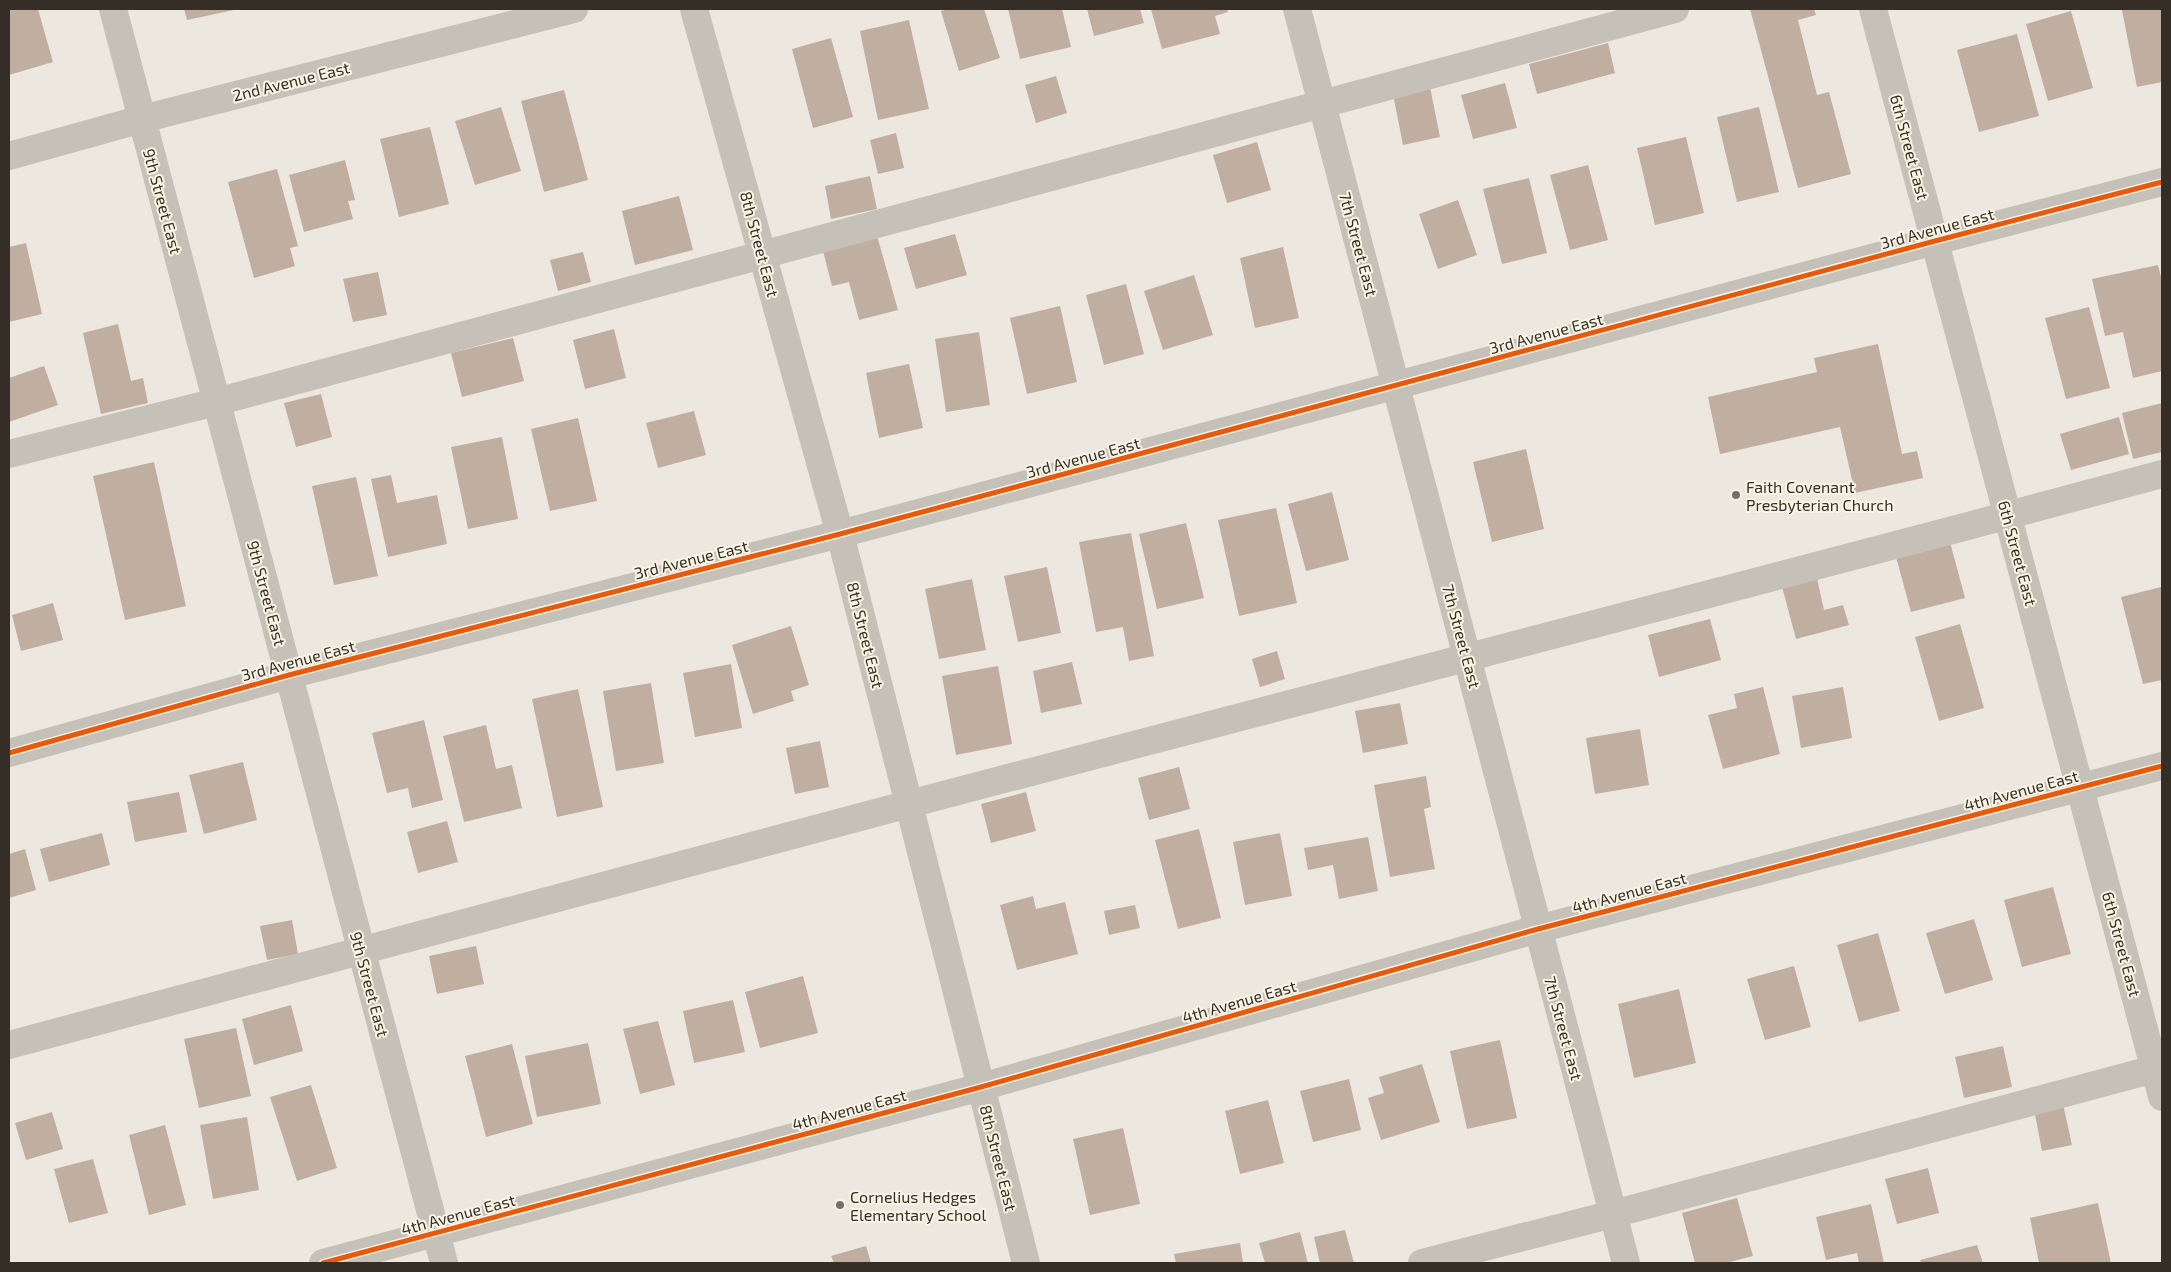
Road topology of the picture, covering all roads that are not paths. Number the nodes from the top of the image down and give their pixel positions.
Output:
1 (113, 9) edge
2 (574, 9) edge
3 (694, 9) edge
4 (1297, 9) edge
5 (1675, 9) edge
6 (1874, 9) edge
7 (1322, 104) junction
8 (142, 119) junction
9 (9, 156) edge
10 (2162, 182) edge
11 (1935, 241) junction
12 (763, 255) junction
13 (1396, 387) junction
14 (216, 402) junction
15 (9, 454) edge
16 (2162, 474) edge
17 (2008, 515) junction
18 (840, 534) junction
19 (1468, 658) junction
20 (288, 675) junction
21 (9, 753) edge
22 (2162, 766) edge
23 (2080, 787) junction
24 (909, 804) junction
25 (1538, 929) junction
26 (361, 950) junction
27 (9, 1045) edge
28 (2159, 1068) edge
29 (981, 1087) junction
30 (2162, 1097) edge
31 (1613, 1214) junction
32 (436, 1233) junction
33 (323, 1263) edge
34 (444, 1263) edge
35 (1026, 1263) edge
36 (1422, 1263) edge
37 (1626, 1263) edge

1 - 8 street, 9th Street East
2 - 8 street, 2nd Avenue East
3 - 12 street, 8th Street East
4 - 7 street, 7th Street East
5 - 7 street
6 - 11 street, 6th Street East
7 - 12 street
7 - 13 street, 7th Street East
8 - 9 street, 2nd Avenue East
8 - 14 street, 9th Street East
10 - 11 street, 3rd Avenue East
11 - 13 street, 3rd Avenue East
11 - 17 street, 6th Street East
12 - 14 street
12 - 18 street, 8th Street East
13 - 18 street, 3rd Avenue East
13 - 19 street, 7th Street East
14 - 15 street
14 - 20 street, 9th Street East
16 - 17 street
17 - 19 street
17 - 23 street, 6th Street East
18 - 20 street, 3rd Avenue East
18 - 24 street, 8th Street East
19 - 24 street
19 - 25 street, 7th Street East
20 - 21 street, 3rd Avenue East
20 - 26 street, 9th Street East
22 - 23 street, 4th Avenue East
23 - 25 street, 4th Avenue East
23 - 28 street, 6th Street East
24 - 26 street
24 - 29 street, 8th Street East
25 - 29 street, 4th Avenue East
25 - 31 street, 7th Street East
26 - 27 street
26 - 32 street, 9th Street East
28 - 30 street, 6th Street East
28 - 31 street
29 - 32 street, 4th Avenue East
29 - 35 street, 8th Street East
31 - 36 street
31 - 37 street, 7th Street East
32 - 33 street, 4th Avenue East
32 - 34 street, 9th Street East

